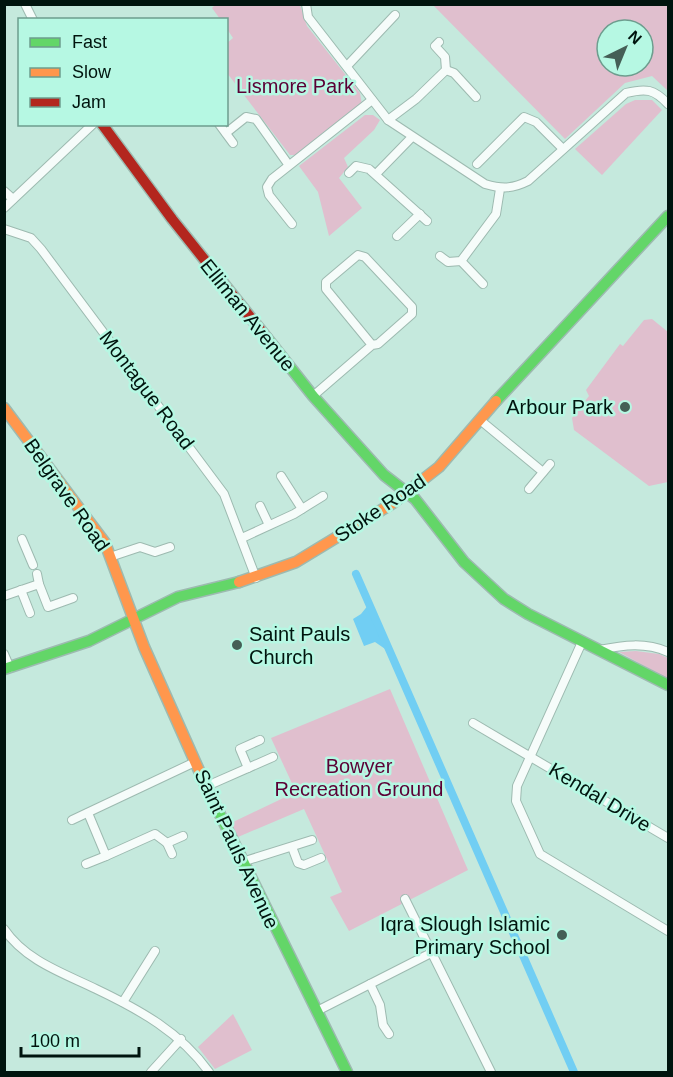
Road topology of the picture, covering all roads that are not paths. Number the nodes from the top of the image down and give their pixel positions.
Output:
1 (25, 4) edge
2 (306, 4) edge
3 (395, 15) dead end
4 (32, 18) edge
5 (439, 42) dead end
6 (347, 66) junction
7 (446, 70) junction
8 (476, 97) dead end
9 (372, 100) junction
10 (669, 104) edge
11 (388, 120) junction
12 (91, 126) edge
13 (103, 126) edge
14 (221, 126) edge
15 (226, 133) junction
16 (412, 137) junction
17 (233, 143) dead end
18 (563, 149) junction
19 (288, 164) junction
20 (477, 164) dead end
21 (349, 173) dead end
22 (376, 174) junction
23 (500, 189) junction
24 (4, 191) edge
25 (13, 199) junction
26 (4, 208) edge
27 (420, 214) junction
28 (669, 216) edge
29 (427, 221) dead end
30 (292, 224) dead end
31 (4, 229) edge
32 (397, 236) dead end
33 (440, 256) dead end
34 (461, 261) junction
35 (483, 284) dead end
36 (372, 345) junction
37 (313, 396) junction
38 (4, 408) edge
39 (480, 420) junction
40 (550, 464) dead end
41 (543, 472) junction
42 (281, 476) dead end
43 (529, 489) dead end
44 (407, 493) junction
45 (323, 496) dead end
46 (260, 506) dead end
47 (302, 509) junction
48 (269, 525) junction
49 (242, 538) junction
50 (22, 539) dead end
51 (170, 547) dead end
52 (111, 556) junction
53 (33, 565) dead end
54 (37, 574) dead end
55 (256, 578) junction
56 (39, 584) junction
57 (21, 590) junction
58 (4, 596) edge
59 (73, 598) dead end
60 (30, 614) dead end
61 (133, 621) junction
62 (582, 642) junction
63 (598, 650) junction
64 (669, 652) edge
65 (4, 654) edge
66 (7, 669) edge
67 (669, 685) edge
68 (473, 723) dead end
69 (260, 740) dead end
70 (531, 755) junction
71 (273, 757) dead end
72 (195, 762) junction
73 (248, 768) junction
74 (207, 786) junction
75 (88, 813) junction
76 (72, 820) dead end
77 (183, 836) dead end
78 (669, 838) edge
79 (312, 840) dead end
80 (167, 843) junction
81 (292, 847) junction
82 (172, 854) dead end
83 (106, 856) junction
84 (321, 858) dead end
85 (242, 862) junction
86 (86, 864) dead end
87 (405, 899) dead end
88 (4, 929) edge
89 (669, 931) edge
90 (154, 951) dead end
91 (433, 952) junction
92 (370, 984) junction
93 (123, 1002) junction
94 (317, 1011) junction
95 (389, 1034) dead end
96 (181, 1039) junction
97 (151, 1072) edge
98 (209, 1072) edge
99 (347, 1072) edge
100 (491, 1072) edge

1 - 4 street
2 - 6 street
3 - 6 street
5 - 7 street
6 - 9 street
7 - 8 street
7 - 11 street
9 - 11 street
9 - 19 street
10 - 18 street
11 - 16 street
12 - 25 street
13 - 37 street, Elliman Avenue
14 - 15 street
15 - 17 street
15 - 19 street
16 - 22 street
16 - 23 street
18 - 20 street
18 - 23 street
19 - 30 street
21 - 22 street
22 - 27 street
23 - 34 street
24 - 25 street
25 - 26 street
27 - 29 street
27 - 32 street
28 - 39 street, Stoke Road
31 - 49 street, Montague Road
33 - 34 street
34 - 35 street
36 - 36 street
36 - 37 street
37 - 44 street, Elliman Avenue
38 - 52 street, Belgrave Road
39 - 41 street
39 - 44 street, Stoke Road
40 - 41 street
41 - 43 street
42 - 47 street
44 - 55 street, Stoke Road
44 - 62 street, Elliman Avenue
45 - 47 street
46 - 48 street
47 - 48 street
48 - 49 street
49 - 55 street, Montague Road
50 - 53 street
51 - 52 street
52 - 61 street, Belgrave Road
54 - 56 street
55 - 61 street, Stoke Road
56 - 57 street
56 - 59 street
57 - 58 street
57 - 60 street
61 - 66 street, Stoke Road
61 - 72 street, Saint Pauls Avenue
62 - 63 street, Elliman Avenue
62 - 70 street
63 - 64 street
63 - 67 street, Elliman Avenue
65 - 66 street
68 - 70 street, Kendal Drive
69 - 73 street
70 - 78 street, Kendal Drive
70 - 89 street
71 - 73 street
72 - 74 street, Saint Pauls Avenue
72 - 75 street
73 - 74 street
74 - 85 street, Saint Pauls Avenue
75 - 76 street
75 - 83 street
77 - 80 street
79 - 81 street
80 - 82 street
80 - 83 street
81 - 84 street
81 - 85 street
83 - 86 street
85 - 94 street, Saint Pauls Avenue
87 - 91 street
88 - 93 street
90 - 93 street
91 - 92 street
91 - 100 street
92 - 94 street
92 - 95 street
93 - 96 street
94 - 99 street, Saint Pauls Avenue
96 - 97 street
96 - 98 street

